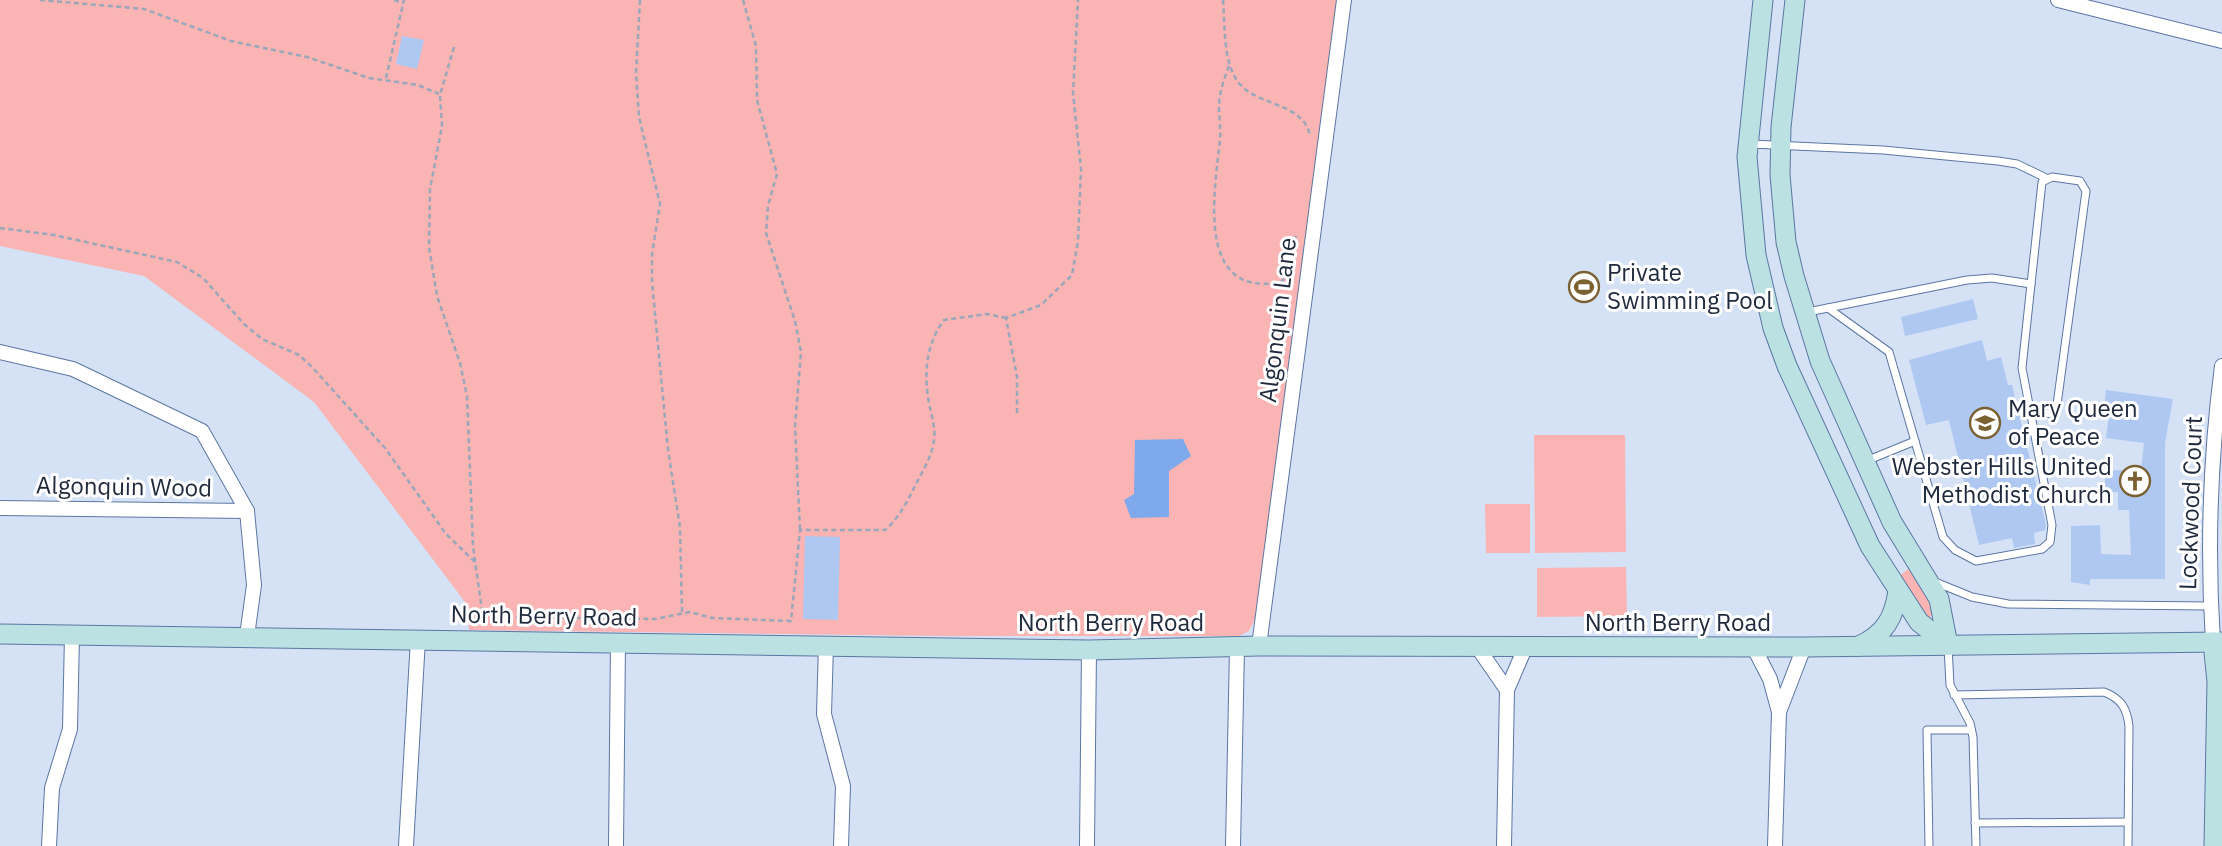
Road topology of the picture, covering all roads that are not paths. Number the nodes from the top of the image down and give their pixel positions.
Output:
1 (1344, 0) edge
2 (1763, 0) edge
3 (1795, 0) edge
4 (2059, 0) edge
5 (2222, 41) edge
6 (1747, 144) junction
7 (1781, 145) junction
8 (2046, 178) junction
9 (2031, 284) junction
10 (1828, 308) junction
11 (1804, 312) junction
12 (1772, 322) junction
13 (0, 352) edge
14 (2221, 375) edge
15 (2031, 411) junction
16 (1915, 440) junction
17 (1866, 461) junction
18 (1835, 472) junction
19 (0, 508) edge
20 (247, 511) junction
21 (1927, 578) junction
22 (1898, 591) junction
23 (2211, 606) junction
24 (0, 634) edge
25 (72, 635) junction
26 (247, 636) junction
27 (418, 639) junction
28 (618, 642) junction
29 (2218, 642) edge
30 (826, 645) junction
31 (1948, 645) junction
32 (1259, 646) junction
33 (1753, 646) junction
34 (1859, 646) junction
35 (1237, 647) junction
36 (1804, 647) junction
37 (1478, 648) junction
38 (1525, 648) junction
39 (1089, 650) junction
40 (1507, 690) junction
41 (1954, 695) junction
42 (1779, 712) junction
43 (1971, 730) junction
44 (2128, 822) junction
45 (1975, 823) junction
46 (49, 846) edge
47 (406, 846) edge
48 (616, 846) edge
49 (841, 846) edge
50 (1087, 846) edge
51 (1233, 846) edge
52 (1504, 846) edge
53 (1775, 846) edge
54 (1929, 846) edge
55 (1976, 846) edge
56 (2127, 846) edge
57 (2214, 846) edge

1 - 32 street, Algonquin Lane
2 - 6 main road
3 - 7 main road
4 - 5 street
6 - 7 lane
6 - 12 main road
7 - 8 lane
7 - 11 main road
8 - 9 lane
8 - 15 lane
9 - 10 lane
9 - 15 lane
10 - 11 lane
10 - 16 lane
11 - 12 main road
11 - 17 main road
12 - 18 main road
13 - 20 street, Algonquin Wood
14 - 23 street, Lockwood Court
15 - 16 lane
16 - 17 lane
17 - 18 main road
17 - 21 main road
18 - 22 main road
19 - 20 street, Algonquin Wood
20 - 26 street, Algonquin Wood
21 - 23 lane
21 - 31 main road
22 - 31 main road
22 - 34 main road
23 - 29 street, Lockwood Court
24 - 25 main road, North Berry Road
25 - 26 main road, North Berry Road
25 - 46 street
26 - 27 main road, North Berry Road
27 - 28 main road, North Berry Road
27 - 47 street
28 - 30 main road, North Berry Road
28 - 48 street
29 - 31 main road, North Berry Road
29 - 57 main road
30 - 39 main road, North Berry Road
30 - 49 street
31 - 34 main road, North Berry Road
31 - 41 lane
32 - 35 main road, North Berry Road
32 - 37 main road, North Berry Road
33 - 36 main road, North Berry Road
33 - 38 main road, North Berry Road
33 - 42 street
34 - 36 main road, North Berry Road
35 - 39 main road, North Berry Road
35 - 51 street
36 - 42 street
37 - 38 main road, North Berry Road
37 - 40 street
38 - 40 street
39 - 50 street
40 - 52 street
41 - 43 lane
41 - 44 lane
42 - 53 street
43 - 45 lane
43 - 54 lane
44 - 45 lane
44 - 56 lane
45 - 55 lane

